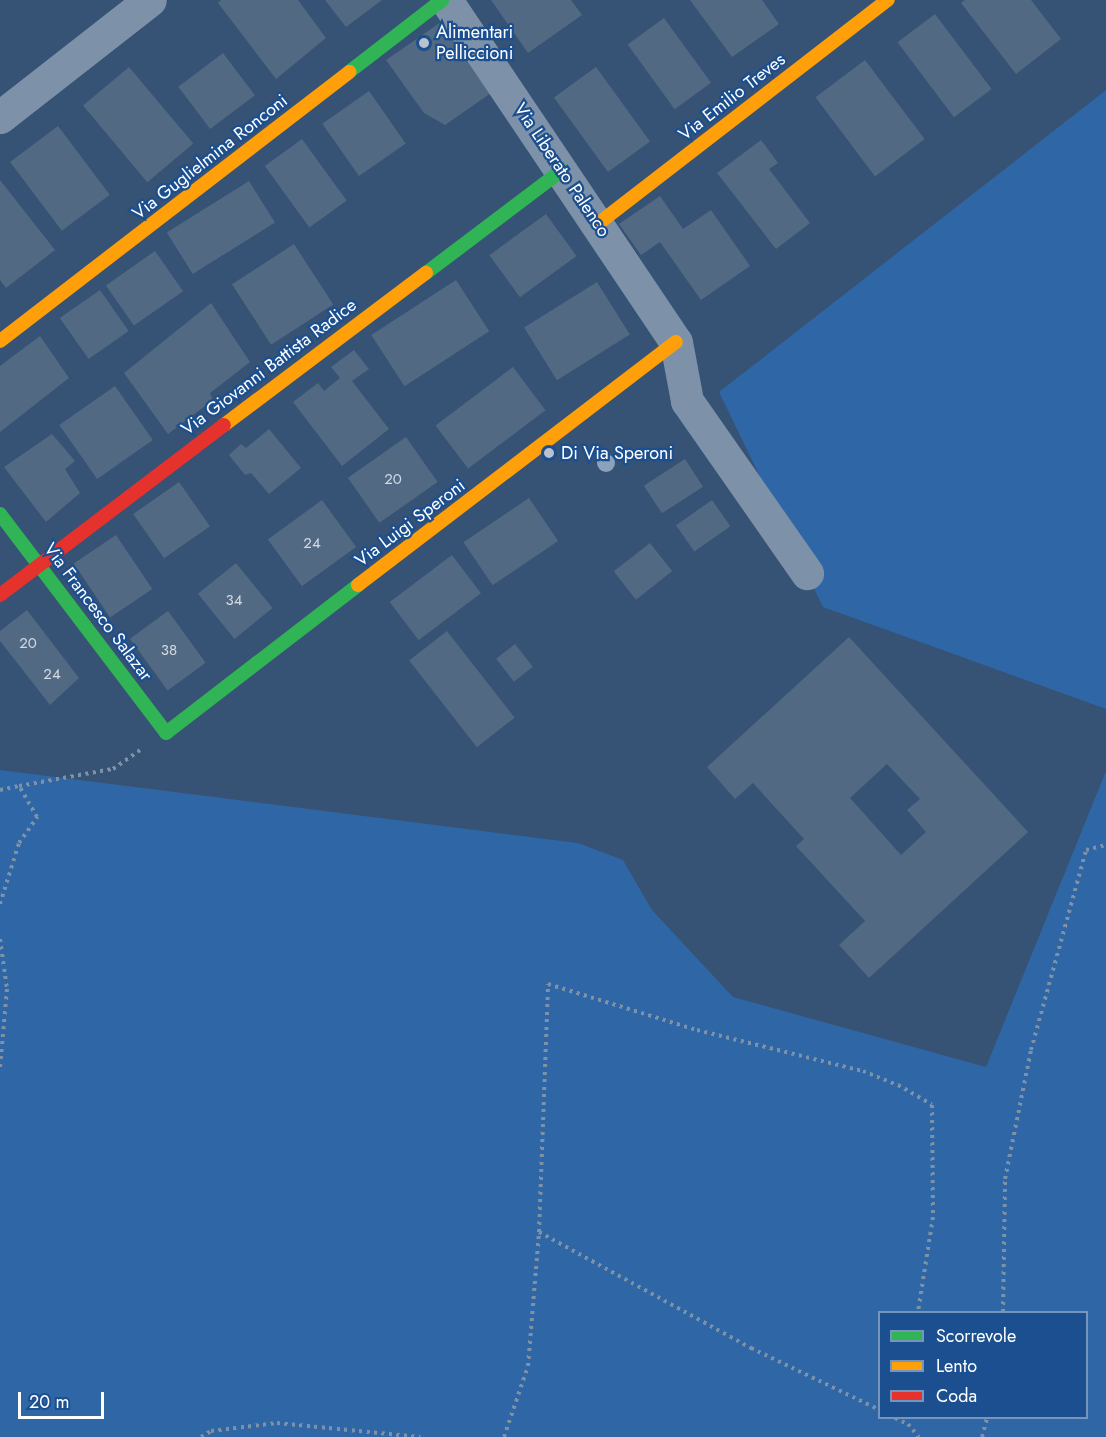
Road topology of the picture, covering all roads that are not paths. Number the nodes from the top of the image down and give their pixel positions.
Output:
1 (150, 0) edge
2 (442, 0) edge
3 (446, 0) edge
4 (888, 0) edge
5 (0, 117) edge
6 (562, 170) junction
7 (599, 223) junction
8 (0, 342) edge
9 (676, 342) junction
10 (0, 514) edge
11 (39, 563) junction
12 (807, 573) dead end
13 (0, 595) edge
14 (166, 733) joint

1 - 5 street
2 - 8 street, Via Guglielmina Ronconi
3 - 6 street, Via Liberato Palenco
4 - 7 street, Via Emilio Treves
6 - 7 street, Via Liberato Palenco
6 - 11 street, Via Giovanni Battista Radice
7 - 9 street, Via Liberato Palenco
9 - 12 street
9 - 14 street, Via Luigi Speroni
10 - 11 street, Via Francesco Salazar
11 - 13 street, Via Giovanni Battista Radice
11 - 14 street, Via Francesco Salazar

